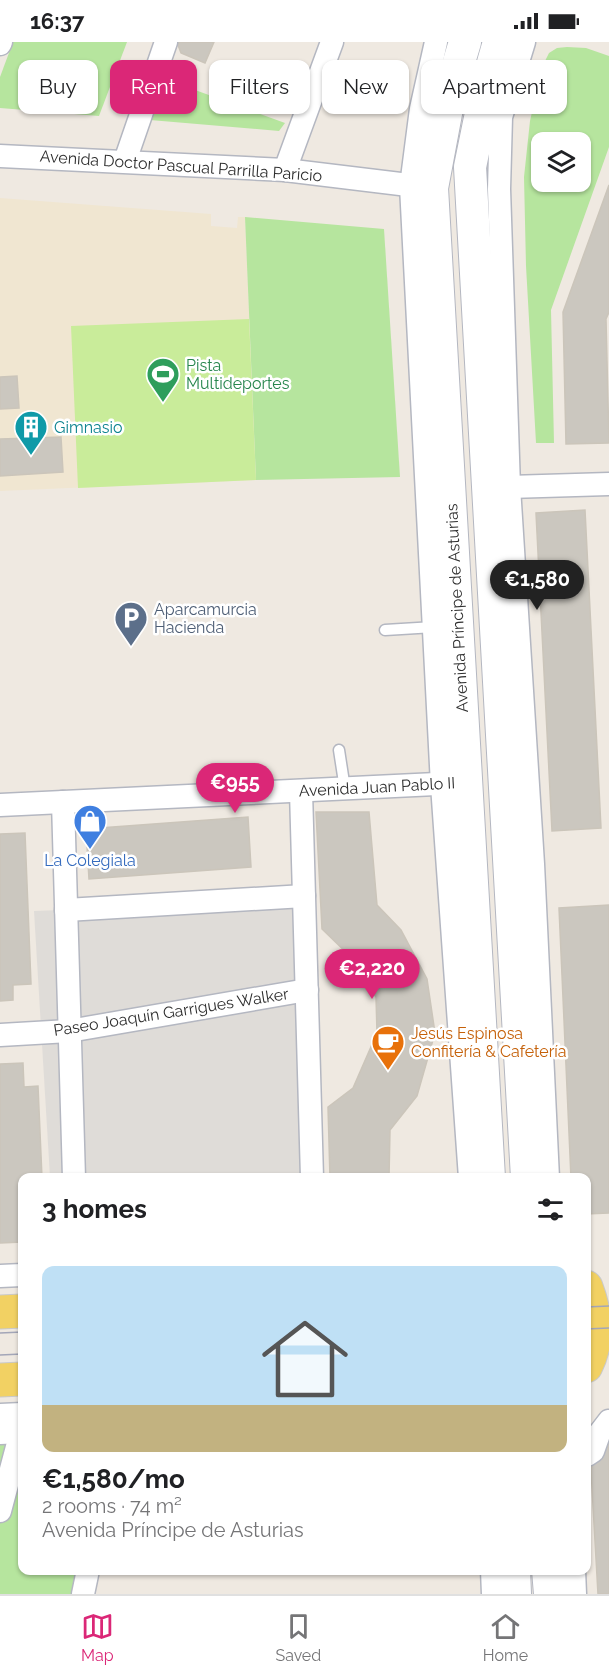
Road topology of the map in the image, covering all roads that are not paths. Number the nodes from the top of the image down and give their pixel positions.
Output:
1 (166, 42) edge
2 (332, 42) edge
3 (436, 42) edge
4 (465, 42) edge
5 (499, 42) edge
6 (524, 42) edge
7 (0, 156) edge
8 (124, 161) junction
9 (285, 170) junction
10 (422, 187) junction
11 (609, 484) edge
12 (509, 487) junction
13 (434, 627) junction
14 (385, 630) dead end
15 (339, 750) dead end
16 (455, 784) junction
17 (345, 789) junction
18 (301, 791) junction
19 (63, 802) junction
20 (0, 805) edge
21 (304, 896) junction
22 (66, 910) junction
23 (306, 990) junction
24 (69, 1031) junction
25 (0, 1035) edge
26 (74, 1173) edge
27 (312, 1173) edge
28 (470, 1173) edge
29 (489, 1173) edge
30 (527, 1173) edge
31 (548, 1173) edge
32 (18, 1275) edge
33 (0, 1276) edge
34 (609, 1280) edge
35 (591, 1281) edge
36 (591, 1300) edge
37 (18, 1311) edge
38 (0, 1312) edge
39 (594, 1357) edge
40 (18, 1379) edge
41 (0, 1380) edge
42 (0, 1415) edge
43 (609, 1421) edge
44 (18, 1428) edge
45 (591, 1452) edge
46 (0, 1511) edge
47 (87, 1575) edge
48 (492, 1575) edge
49 (514, 1575) edge
50 (548, 1575) edge
51 (574, 1575) edge
52 (82, 1594) edge
53 (493, 1594) edge
54 (515, 1594) edge
55 (550, 1594) edge
56 (575, 1594) edge

1 - 8 street
2 - 9 street
3 - 10 street
4 - 10 main road, Avenida Príncipe de Asturias
5 - 30 main road
6 - 12 street
7 - 8 street, Avenida Doctor Pascual Parrilla Paricio
8 - 9 street, Avenida Doctor Pascual Parrilla Paricio
9 - 10 street, Avenida Doctor Pascual Parrilla Paricio
10 - 13 street
10 - 16 main road, Avenida Príncipe de Asturias
11 - 12 street
12 - 31 street
13 - 14 lane
13 - 16 street
15 - 17 lane
16 - 17 street, Avenida Juan Pablo II
16 - 28 street
16 - 29 main road, Avenida Príncipe de Asturias
17 - 18 street, Avenida Juan Pablo II
18 - 19 street, Avenida Juan Pablo II
18 - 21 street
19 - 20 street, Avenida Juan Pablo II
19 - 22 street
21 - 22 street
21 - 23 street
22 - 24 street
23 - 24 street, Paseo Joaquín Garrigues Walker
23 - 27 street
24 - 25 street, Paseo Joaquín Garrigues Walker
24 - 26 street
32 - 33 street
34 - 35 main road
36 - 39 main road
37 - 38 main road
40 - 41 main road
42 - 44 street
43 - 45 street
44 - 46 street
47 - 52 street
48 - 53 street
49 - 54 main road
50 - 55 main road
51 - 56 street

